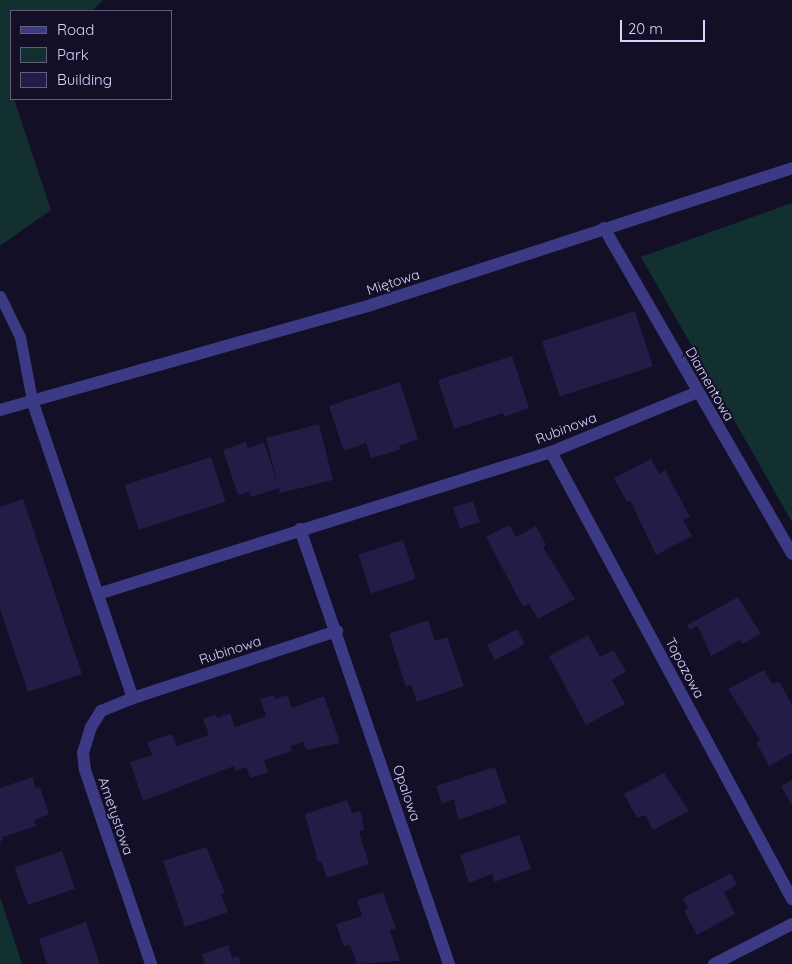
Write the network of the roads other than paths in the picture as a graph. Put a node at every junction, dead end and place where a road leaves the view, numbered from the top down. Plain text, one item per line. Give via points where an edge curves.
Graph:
1 (792, 168) edge
2 (604, 228) junction
3 (0, 296) edge
4 (698, 392) junction
5 (32, 400) junction
6 (0, 410) edge
7 (551, 452) junction
8 (300, 529) junction
9 (792, 554) edge
10 (98, 594) junction
11 (337, 631) junction
12 (133, 698) junction
13 (792, 900) edge
14 (792, 924) edge
15 (151, 964) edge
16 (449, 964) edge
17 (714, 964) edge

1 - 2 street, Miętowa
2 - 4 street, Diamentowa
2 - 5 street, Miętowa via 371,305
3 - 5 lane via 20,337
4 - 7 street, Rubinowa
4 - 9 street, Diamentowa
5 - 6 street, Miętowa
5 - 10 street
7 - 8 street, Rubinowa
7 - 13 street, Topazowa
8 - 10 street, Rubinowa
8 - 11 street
10 - 12 street
11 - 12 street, Rubinowa
11 - 16 street, Opalowa
12 - 15 street, Ametystowa via 101,711 91,727 83,753 85,770
14 - 17 street

